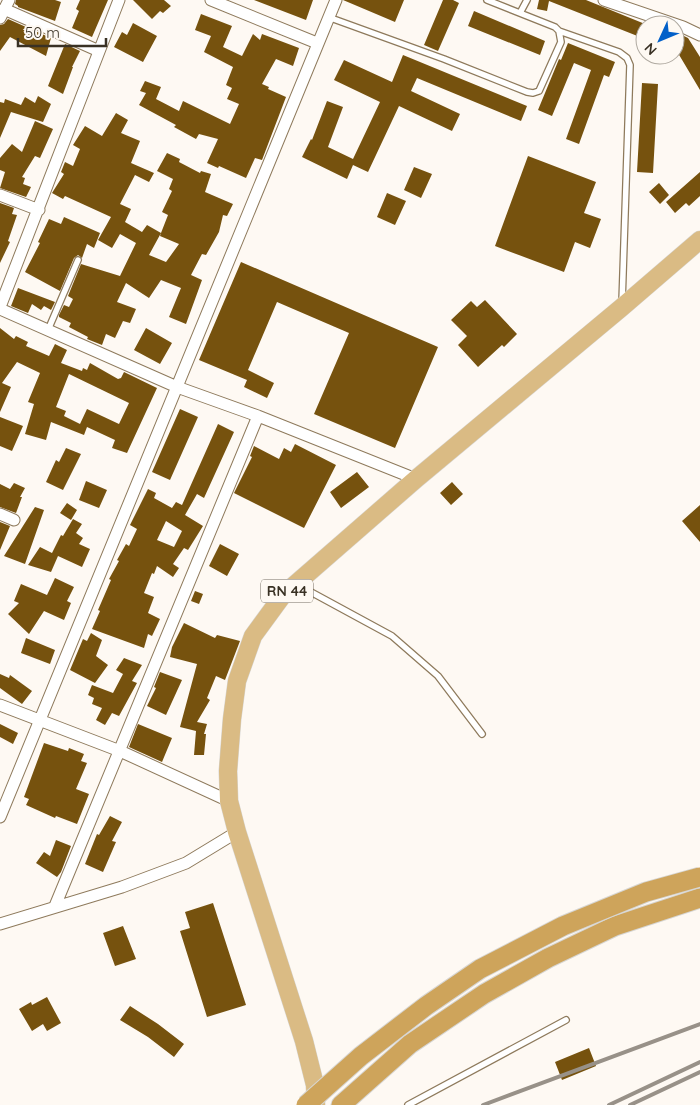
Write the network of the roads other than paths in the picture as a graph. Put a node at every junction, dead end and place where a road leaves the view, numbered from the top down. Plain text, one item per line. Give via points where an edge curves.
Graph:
1 (119, 0) edge
2 (211, 0) edge
3 (336, 0) edge
4 (487, 0) edge
5 (527, 0) edge
6 (604, 0) edge
7 (4, 9) edge
8 (520, 13) junction
9 (328, 17) junction
10 (558, 31) junction
11 (700, 35) edge
12 (317, 43) junction
13 (99, 51) junction
14 (0, 195) edge
15 (39, 210) junction
16 (700, 240) edge
17 (78, 260) dead end
18 (0, 308) edge
19 (621, 308) junction
20 (48, 330) junction
21 (177, 387) junction
22 (258, 416) junction
23 (416, 479) junction
24 (0, 514) edge
25 (14, 520) dead end
26 (296, 584) junction
27 (0, 705) edge
28 (39, 720) junction
29 (482, 734) dead end
30 (120, 751) junction
31 (229, 801) junction
32 (0, 817) edge
33 (237, 832) junction
34 (700, 877) edge
35 (700, 898) edge
36 (55, 906) junction
37 (0, 924) edge
38 (566, 1020) dead end
39 (306, 1105) edge
40 (316, 1105) edge
41 (341, 1105) edge
42 (408, 1105) edge

1 - 13 street
2 - 12 street
3 - 9 street
4 - 8 lane
5 - 8 lane
6 - 11 street
7 - 13 street
8 - 10 lane
9 - 10 lane via 534,93 542,87 561,42
9 - 12 street
10 - 19 lane via 619,52 630,65
12 - 21 street
13 - 15 street
14 - 15 street
15 - 18 street
16 - 19 main road, RN 44
17 - 20 lane
18 - 20 street
19 - 23 main road, RN 44
20 - 21 street
21 - 22 street
21 - 28 street
22 - 23 street
22 - 30 street
23 - 26 main road, RN 44
24 - 25 street
26 - 29 lane via 392,636 438,676
26 - 31 main road, RN 44 via 283,595 253,636 237,681 228,771
27 - 28 street
28 - 30 street
28 - 32 street
30 - 31 street
30 - 36 street
31 - 33 main road, RN 44
33 - 36 street via 186,863 122,887
33 - 40 main road, RN 44 via 304,1041 315,1085
34 - 39 highway, bridge via 646,892 563,926 480,969 361,1056
35 - 41 highway via 616,926 548,958 484,994 410,1044
36 - 37 street
38 - 42 lane

